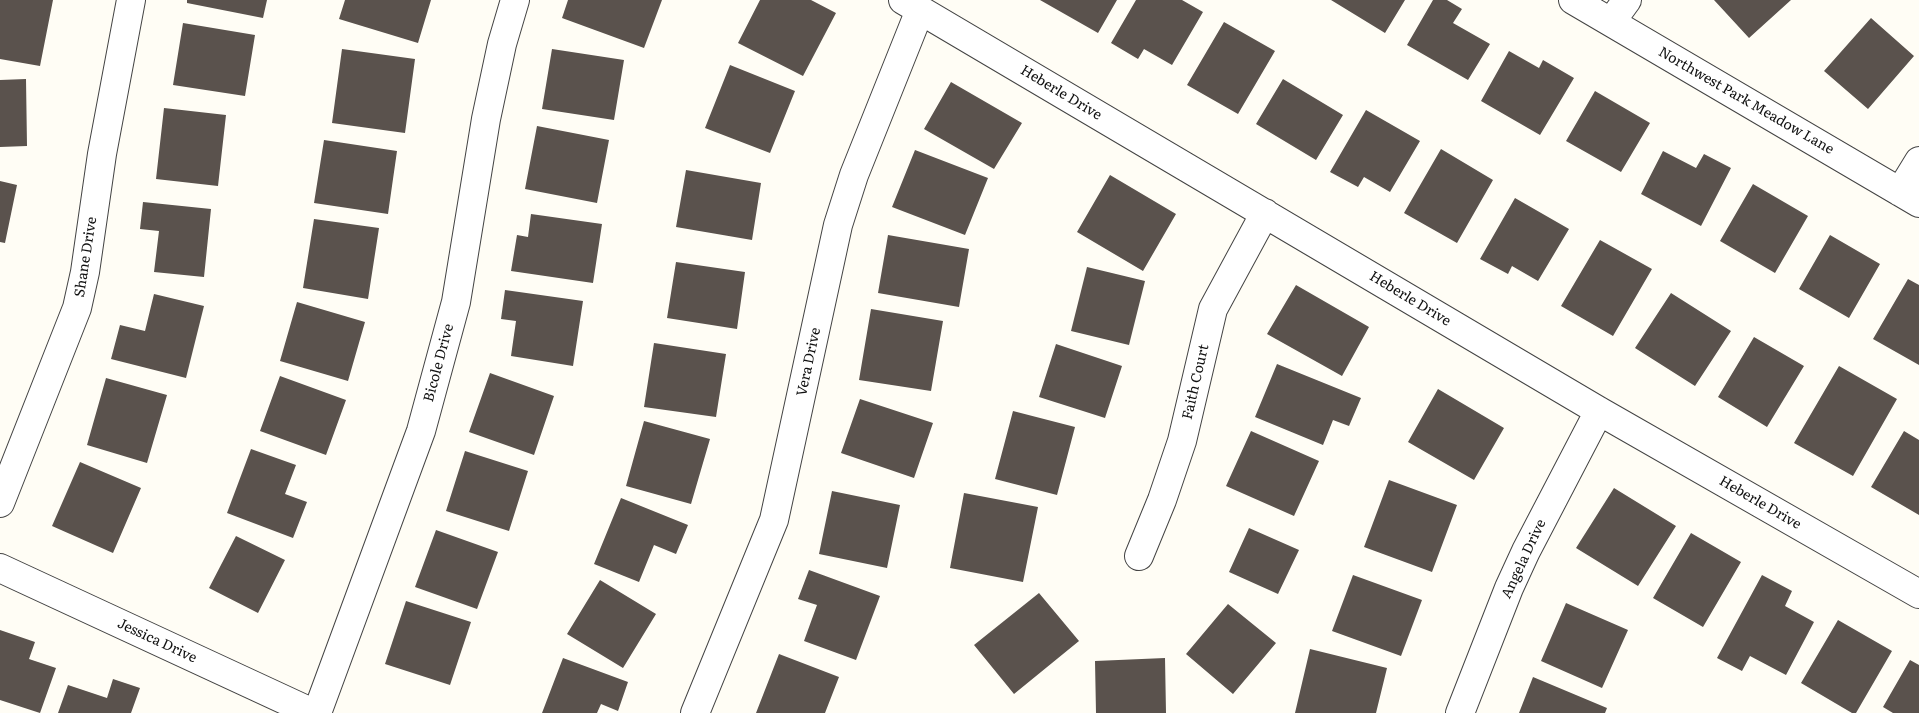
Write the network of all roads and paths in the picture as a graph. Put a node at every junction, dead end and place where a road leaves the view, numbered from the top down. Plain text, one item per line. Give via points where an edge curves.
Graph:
1 (131, 0) edge
2 (515, 0) edge
3 (1573, 0) edge
4 (1627, 0) edge
5 (912, 5) edge
6 (1611, 22) junction
7 (1919, 161) edge
8 (1910, 198) edge
9 (1265, 214) junction
10 (1599, 411) junction
11 (0, 503) edge
12 (1139, 556) dead end
13 (0, 568) edge
14 (1919, 594) edge
15 (313, 713) edge
16 (317, 713) edge
17 (695, 713) edge
18 (1460, 713) edge

1 - 11 street, Shane Drive via 77,308
2 - 16 street, Bicole Drive via 486,119 456,302 421,431
3 - 6 street, Northwest Park Meadow Lane
4 - 6 street
5 - 9 street, Heberle Drive
5 - 17 street, Vera Drive via 838,225 774,520
6 - 8 street, Northwest Park Meadow Lane
7 - 8 street
9 - 10 street, Heberle Drive
9 - 12 street, Faith Court via 1214,309 1182,441
10 - 14 street, Heberle Drive
10 - 18 street, Angela Drive via 1526,551
13 - 15 street, Jessica Drive

